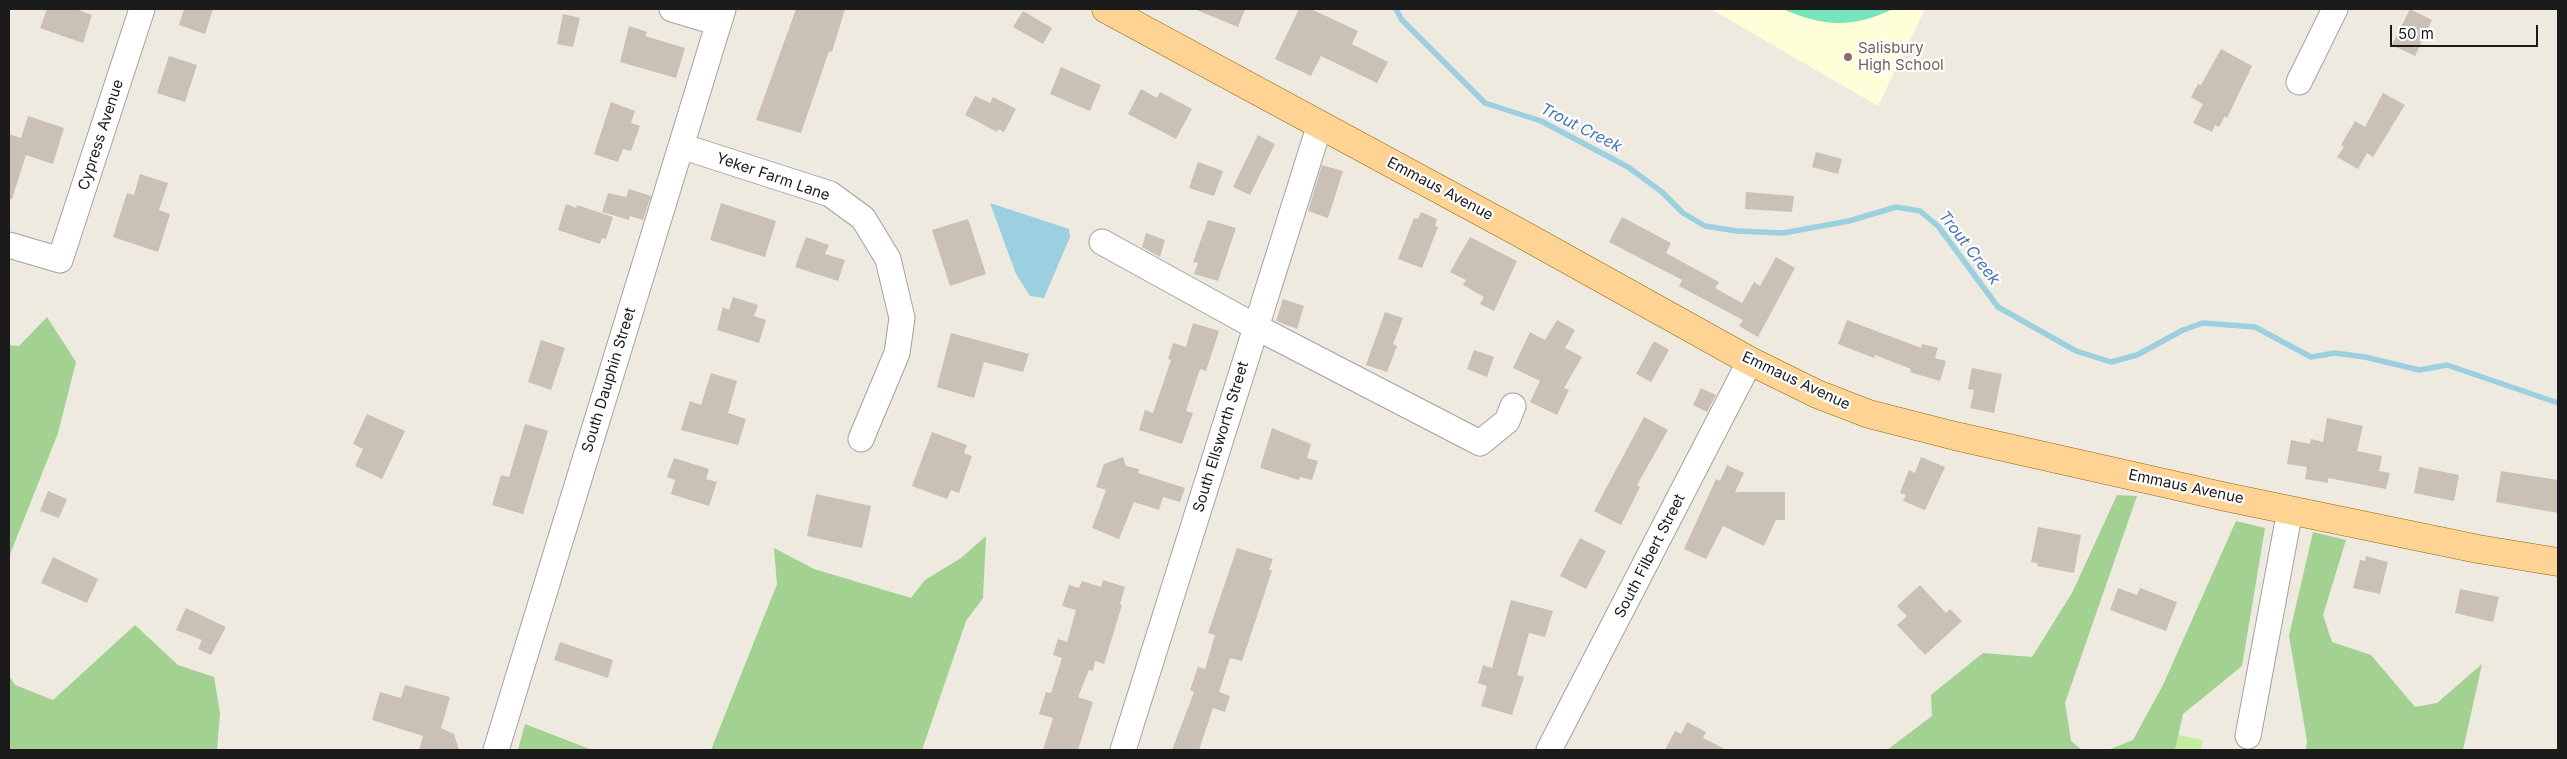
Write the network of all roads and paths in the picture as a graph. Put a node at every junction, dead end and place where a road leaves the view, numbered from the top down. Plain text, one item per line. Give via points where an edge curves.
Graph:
1 (142, 9) edge
2 (672, 9) edge
3 (1106, 9) edge
4 (2335, 9) edge
5 (721, 16) edge
6 (2298, 82) dead end
7 (1320, 124) junction
8 (681, 146) junction
9 (1102, 242) dead end
10 (9, 245) edge
11 (1256, 327) junction
12 (1750, 361) junction
13 (1513, 406) dead end
14 (861, 439) dead end
15 (2290, 510) junction
16 (2558, 562) edge
17 (2248, 736) dead end
18 (496, 750) edge
19 (1123, 750) edge
20 (1549, 750) edge

1 - 10 street, Cypress Avenue via 60,260
2 - 5 street
3 - 7 main road, Emmaus Avenue
4 - 6 street
5 - 8 street, South Dauphin Street
7 - 11 street, South Ellsworth Street
7 - 12 main road, Emmaus Avenue
8 - 14 street, Yeker Farm Lane via 830,194 863,218 888,259 902,318 897,353
8 - 18 street, South Dauphin Street
9 - 11 street
11 - 13 street via 1480,443 1507,421
11 - 19 street, South Ellsworth Street
12 - 15 main road, Emmaus Avenue via 1817,394 1903,424
12 - 20 street, South Filbert Street
15 - 16 main road, Emmaus Avenue
15 - 17 street

